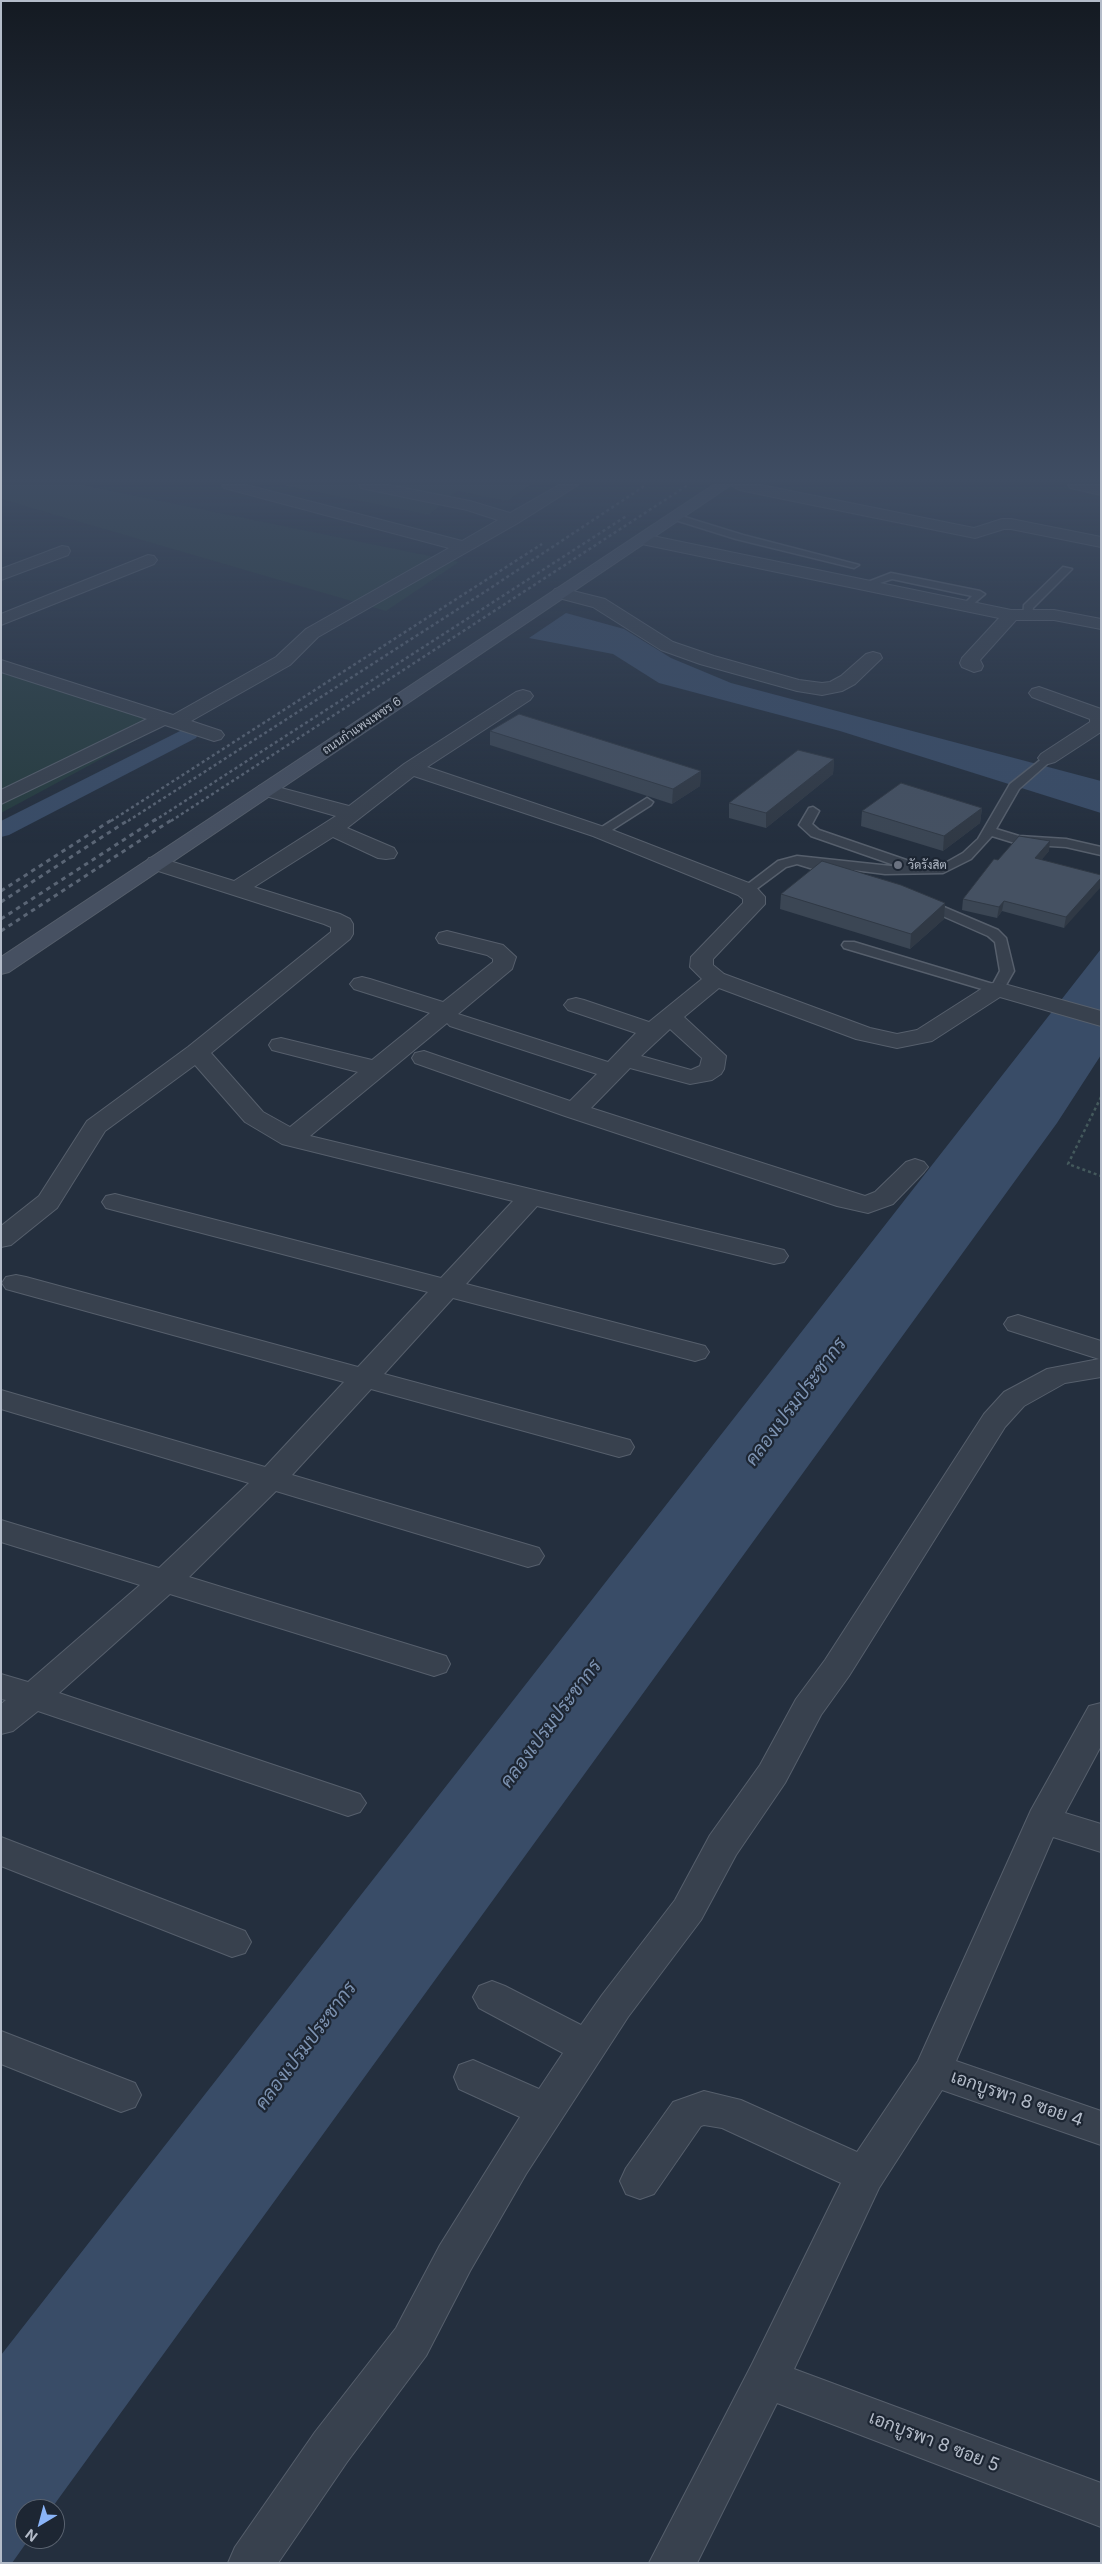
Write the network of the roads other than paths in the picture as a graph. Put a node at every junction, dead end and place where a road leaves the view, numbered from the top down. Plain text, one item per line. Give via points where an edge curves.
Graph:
1 (39, 605) edge
2 (361, 605) edge
3 (544, 605) edge
4 (602, 605) edge
5 (960, 605) edge
6 (1031, 605) edge
7 (1019, 615) junction
8 (1, 620) edge
9 (1101, 624) edge
10 (873, 658) dead end
11 (1, 666) edge
12 (974, 666) dead end
13 (1039, 693) dead end
14 (523, 696) dead end
15 (1101, 698) edge
16 (1085, 710) junction
17 (171, 720) junction
18 (1097, 731) edge
19 (214, 735) dead end
20 (1048, 758) joint
21 (411, 768) junction
22 (1014, 787) joint
23 (266, 790) junction
24 (1, 798) edge
25 (646, 802) edge
26 (813, 811) dead end
27 (350, 813) junction
28 (332, 828) junction
29 (600, 832) junction
30 (991, 832) junction
31 (1101, 851) edge
32 (386, 853) dead end
33 (797, 860) junction
34 (157, 863) junction
35 (927, 872) junction
36 (871, 883) edge
37 (237, 888) junction
38 (746, 890) junction
39 (916, 899) edge
40 (447, 938) dead end
41 (849, 945) dead end
42 (1, 967) edge
43 (716, 979) junction
44 (362, 984) dead end
45 (997, 989) junction
46 (576, 1005) dead end
47 (453, 1016) junction
48 (1101, 1019) edge
49 (661, 1024) junction
50 (281, 1045) dead end
51 (197, 1052) junction
52 (424, 1058) dead end
53 (619, 1064) junction
54 (377, 1069) junction
55 (574, 1111) junction
56 (291, 1139) junction
57 (915, 1167) dead end
58 (530, 1197) junction
59 (115, 1202) dead end
60 (1, 1238) edge
61 (774, 1256) dead end
62 (16, 1283) dead end
63 (447, 1288) junction
64 (1018, 1324) dead end
65 (1101, 1351) edge
66 (695, 1352) dead end
67 (1101, 1368) edge
68 (364, 1377) junction
69 (1, 1399) edge
70 (619, 1448) dead end
71 (271, 1479) junction
72 (1, 1531) edge
73 (528, 1556) dead end
74 (165, 1580) junction
75 (434, 1664) dead end
76 (1, 1686) edge
77 (33, 1697) junction
78 (1101, 1715) edge
79 (1, 1722) edge
80 (348, 1803) dead end
81 (1043, 1820) junction
82 (1101, 1838) edge
83 (1, 1851) edge
84 (232, 1942) dead end
85 (492, 1997) dead end
86 (1, 2047) edge
87 (587, 2047) junction
88 (933, 2070) junction
89 (473, 2077) dead end
90 (121, 2095) dead end
91 (545, 2110) junction
92 (1101, 2128) edge
93 (865, 2175) junction
94 (640, 2181) dead end
95 (767, 2379) junction
96 (1101, 2505) edge
97 (251, 2563) edge
98 (672, 2563) edge

1 - 8 street
2 - 17 street via 312,633 283,661 259,677
3 - 23 main road, ถนนกำแพงเพชร 6
4 - 10 street via 667,646 797,686 835,687
5 - 7 street
6 - 7 lane
7 - 9 street via 1054,615
7 - 12 street via 970,658 968,663
11 - 17 street
13 - 16 street
14 - 21 street
15 - 16 street
16 - 18 street via 1097,714 1100,719
17 - 19 street
17 - 24 street
18 - 20 street
20 - 22 lane
21 - 27 street
21 - 29 street
22 - 30 lane
23 - 27 street
23 - 34 main road, ถนนกำแพงเพชร 6
25 - 29 lane
26 - 35 lane via 806,825 815,833
27 - 28 street
28 - 32 street
28 - 37 street
29 - 38 street
30 - 31 lane via 1018,840 1066,843
30 - 35 lane via 967,856 943,869
33 - 35 lane
33 - 36 lane
33 - 38 lane via 782,864
34 - 37 street
34 - 42 main road, ถนนกำแพงเพชร 6
37 - 51 street via 332,919 342,924 342,934
38 - 43 street via 754,897 754,904 702,957 701,967
39 - 45 lane via 993,933 1001,941 1007,971
40 - 47 street via 495,950 505,957 504,964
41 - 45 lane
43 - 45 street via 864,1034 897,1041 924,1036
43 - 49 street
44 - 47 street
45 - 48 street
46 - 49 street
47 - 53 street
47 - 54 street
49 - 53 street
49 - 53 street via 714,1056 712,1069 703,1075 690,1077
50 - 54 street
51 - 56 street via 254,1117
51 - 60 street via 96,1126 48,1202
52 - 55 street
53 - 55 street
54 - 56 street
55 - 57 street via 846,1200 868,1204 884,1198
56 - 58 street
58 - 61 street
58 - 63 street
59 - 63 street
62 - 68 street
63 - 66 street
63 - 68 street
64 - 65 street
67 - 87 street via 1057,1376 1014,1400 994,1421 837,1668 808,1708 772,1774 723,1845 688,1910
68 - 70 street
68 - 71 street
69 - 71 street
71 - 73 street
71 - 74 street
72 - 74 street
74 - 75 street
74 - 77 street
76 - 77 street
77 - 79 street
77 - 80 street
78 - 81 street
81 - 82 street
81 - 88 street
83 - 84 street
85 - 87 street
86 - 90 street
87 - 91 street
88 - 92 street, เอกบูรพา 8 ซอย 4
88 - 93 street
89 - 91 street
91 - 97 street via 455,2258 411,2342 331,2447
93 - 94 street via 727,2112 704,2108 687,2114
93 - 95 street
95 - 96 street, เอกบูรพา 8 ซอย 5
95 - 98 street

